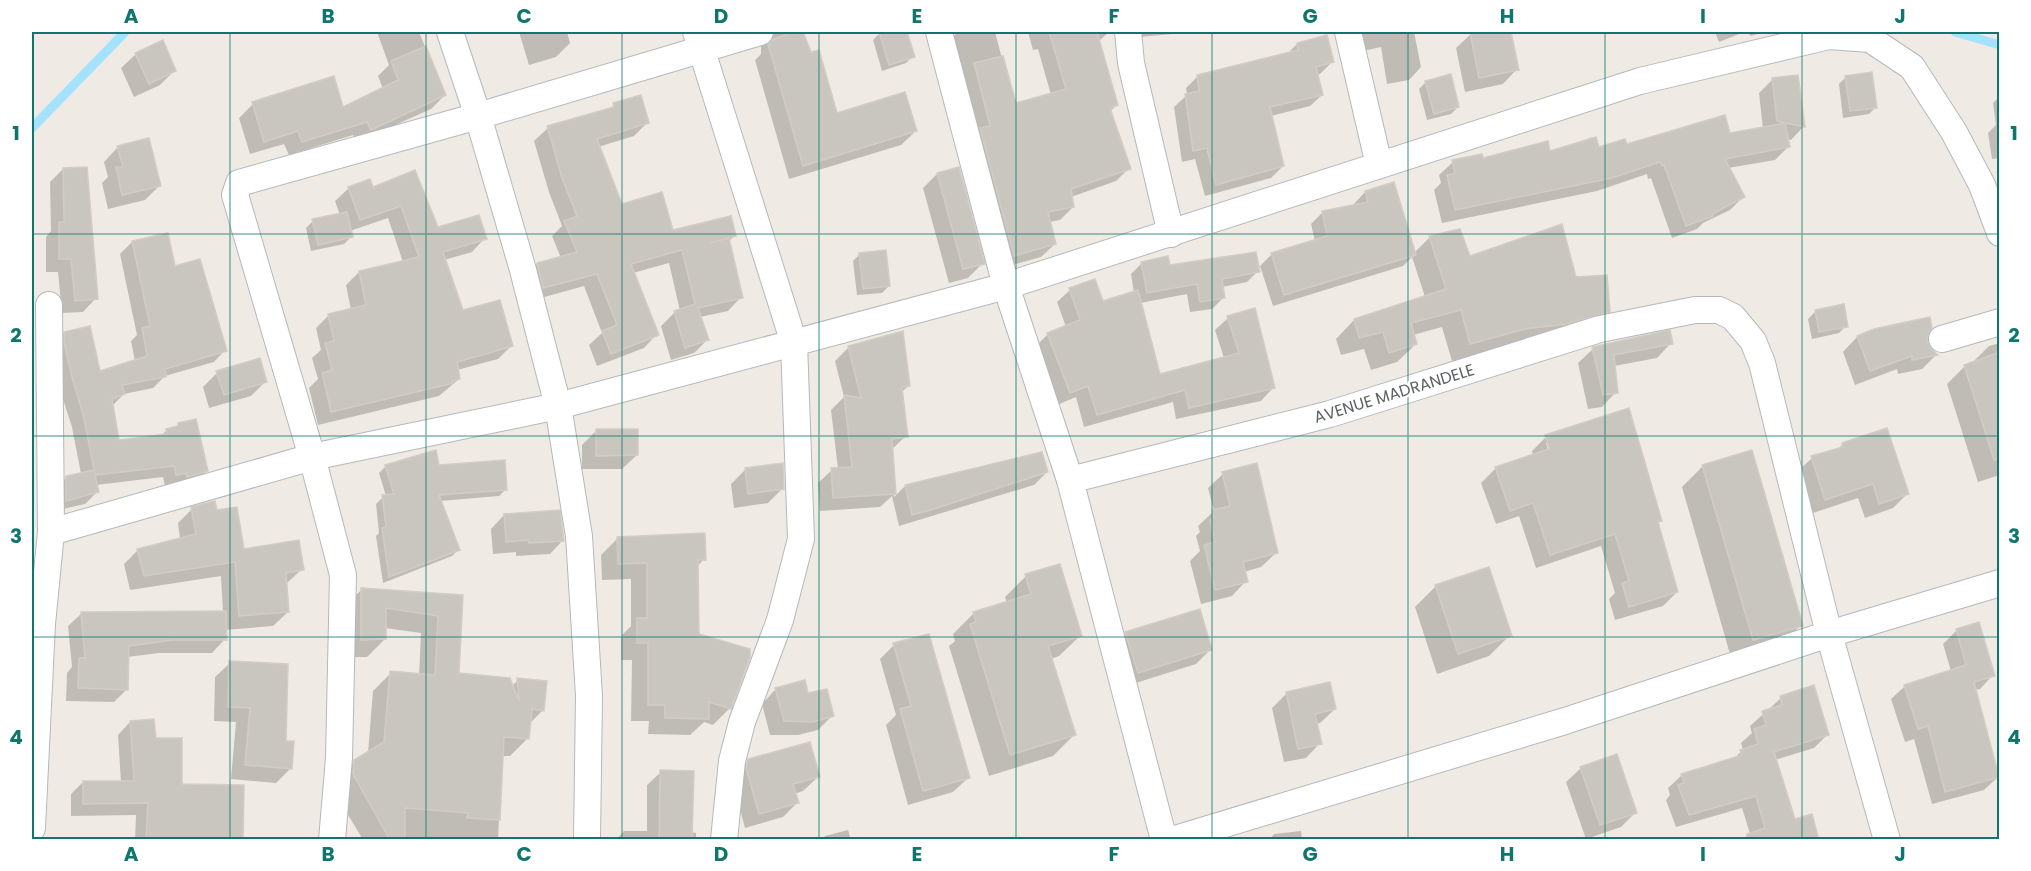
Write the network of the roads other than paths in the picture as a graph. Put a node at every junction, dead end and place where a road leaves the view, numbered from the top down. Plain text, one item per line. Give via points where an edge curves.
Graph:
1 (450, 32) edge
2 (760, 32) edge
3 (939, 32) edge
4 (1128, 32) edge
5 (1348, 32) edge
6 (700, 40) edge
7 (478, 116) junction
8 (1379, 165) junction
9 (2000, 233) edge
10 (1171, 234) junction
11 (1006, 286) junction
12 (49, 305) dead end
13 (2000, 322) edge
14 (1941, 339) dead end
15 (794, 343) junction
16 (558, 406) junction
17 (312, 457) junction
18 (1070, 480) junction
19 (51, 532) junction
20 (2000, 583) edge
21 (37, 622) edge
22 (1829, 634) junction
23 (32, 828) edge
24 (332, 840) edge
25 (587, 840) edge
26 (724, 840) edge
27 (1164, 840) edge
28 (1172, 840) edge
29 (1887, 840) edge

1 - 7 street
2 - 6 street
3 - 11 street
4 - 10 street via 1131,63
5 - 8 street
6 - 7 street
6 - 15 street
7 - 16 street
7 - 17 street via 239,183 235,195
8 - 9 street via 1640,81 1829,36 1870,39 1912,67 1982,185
8 - 10 street
10 - 11 street
11 - 15 street
11 - 18 street
12 - 19 street
13 - 14 street
15 - 16 street
15 - 26 street via 801,538 780,620 742,722 732,761
16 - 17 street
16 - 25 street via 579,536 589,696
17 - 19 street
17 - 24 street via 343,575 339,758
18 - 22 street, AVENUE MADRANDELE via 1330,414 1600,328 1695,310 1719,310 1733,316 1753,341 1762,363
18 - 27 street
19 - 21 street
20 - 22 street
21 - 23 street
22 - 28 street via 1565,721
22 - 29 street

